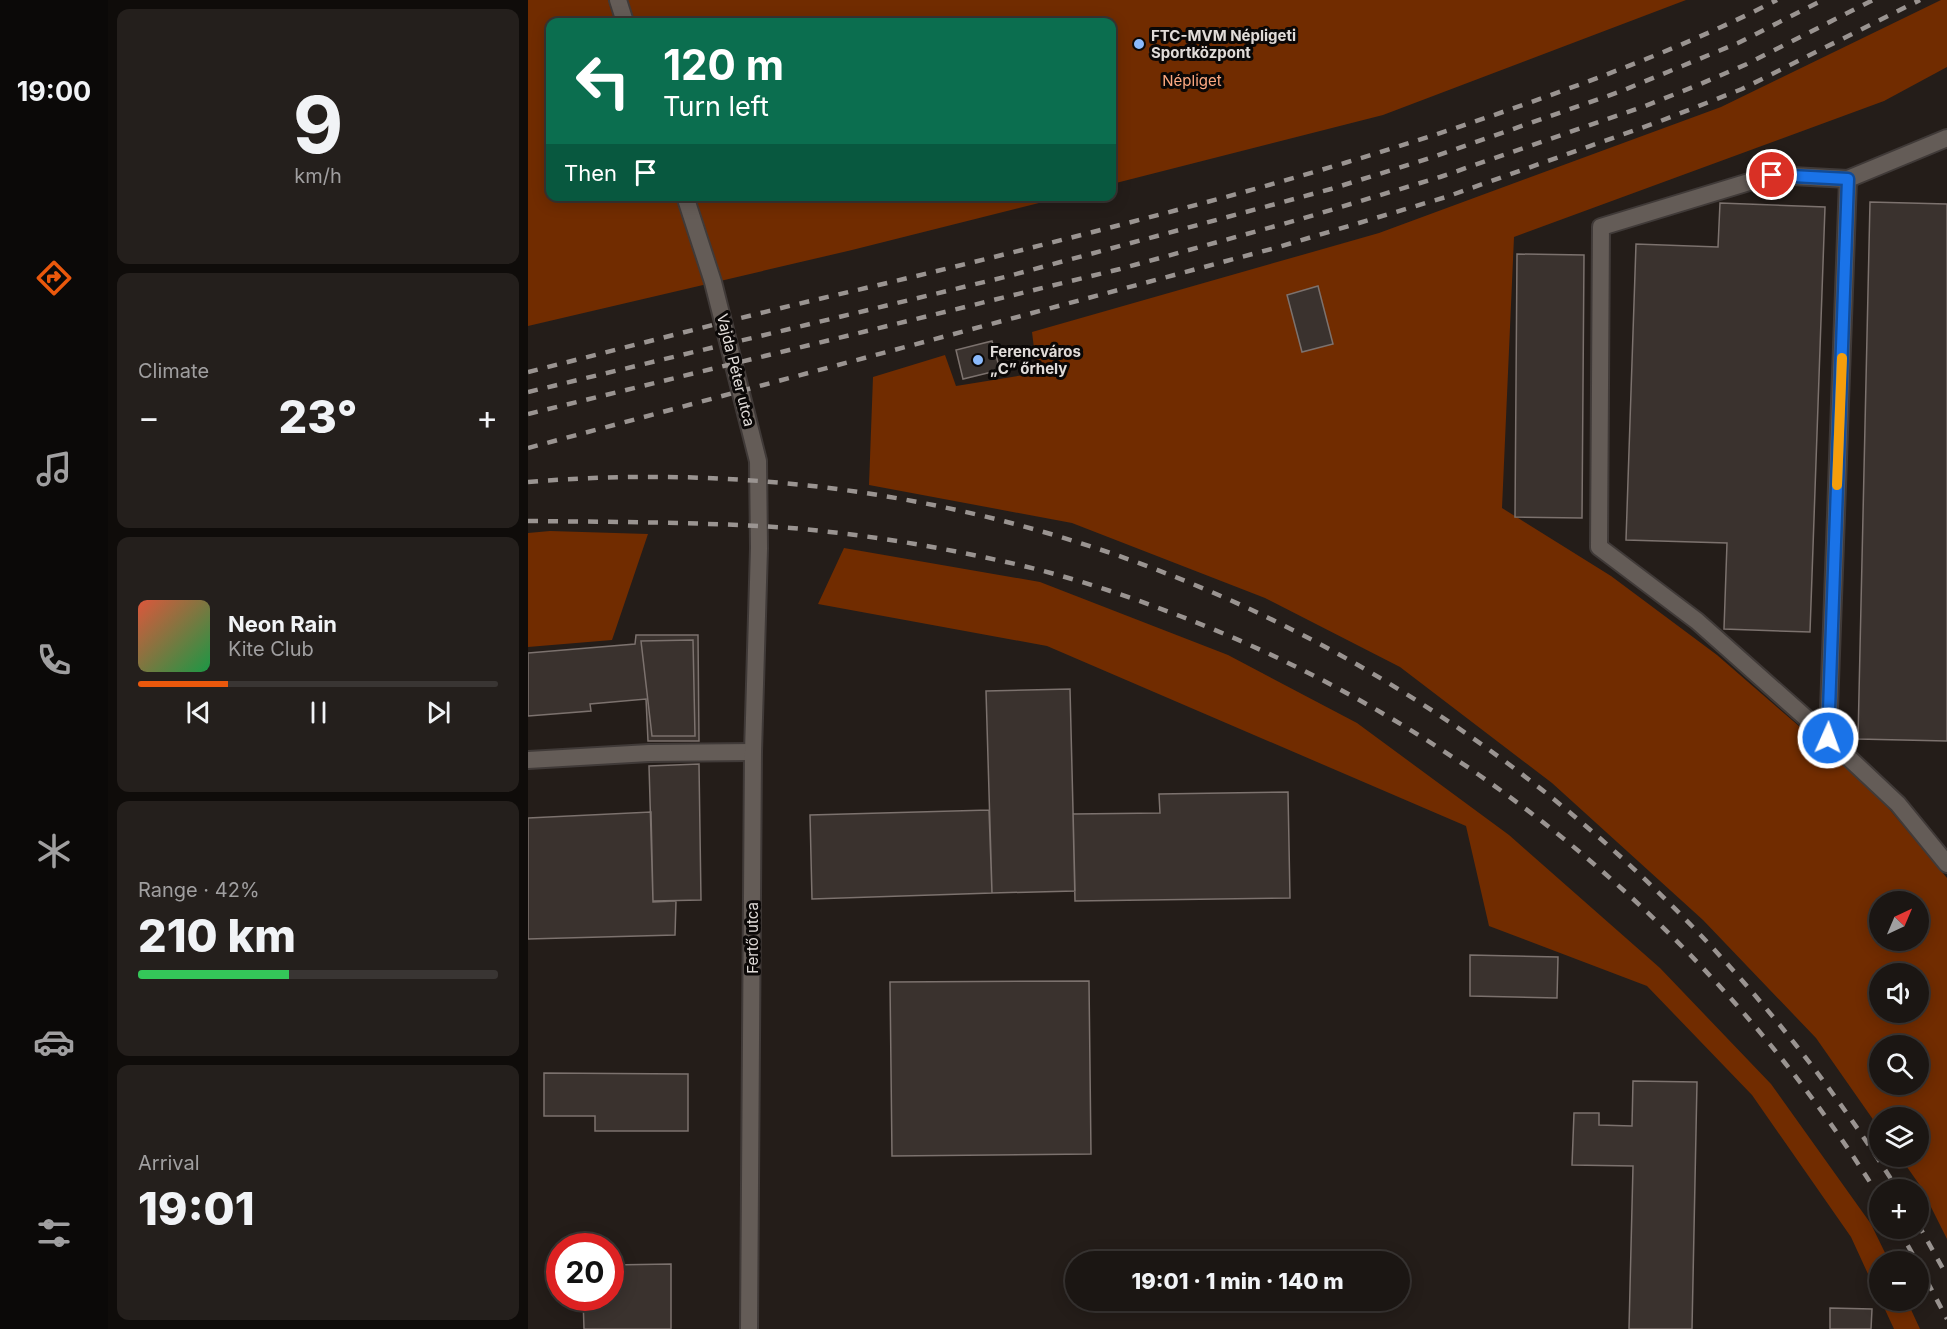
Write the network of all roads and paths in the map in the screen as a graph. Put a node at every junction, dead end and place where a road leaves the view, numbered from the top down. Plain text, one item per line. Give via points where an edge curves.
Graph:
1 (618, 0) edge
2 (625, 18) edge
3 (1947, 138) edge
4 (1848, 179) junction
5 (687, 201) edge
6 (759, 548) joint
7 (1828, 738) junction
8 (753, 752) junction
9 (528, 760) edge
10 (1947, 864) edge
11 (749, 1329) edge

1 - 2 street
3 - 4 street
4 - 7 street
4 - 7 street via 1772,175 1600,227 1599,547 1697,621
5 - 6 street, Vajda Péter utca via 713,282 758,461
6 - 8 street, Fertő utca
7 - 10 street via 1898,804
8 - 9 street
8 - 11 street, Fertő utca

